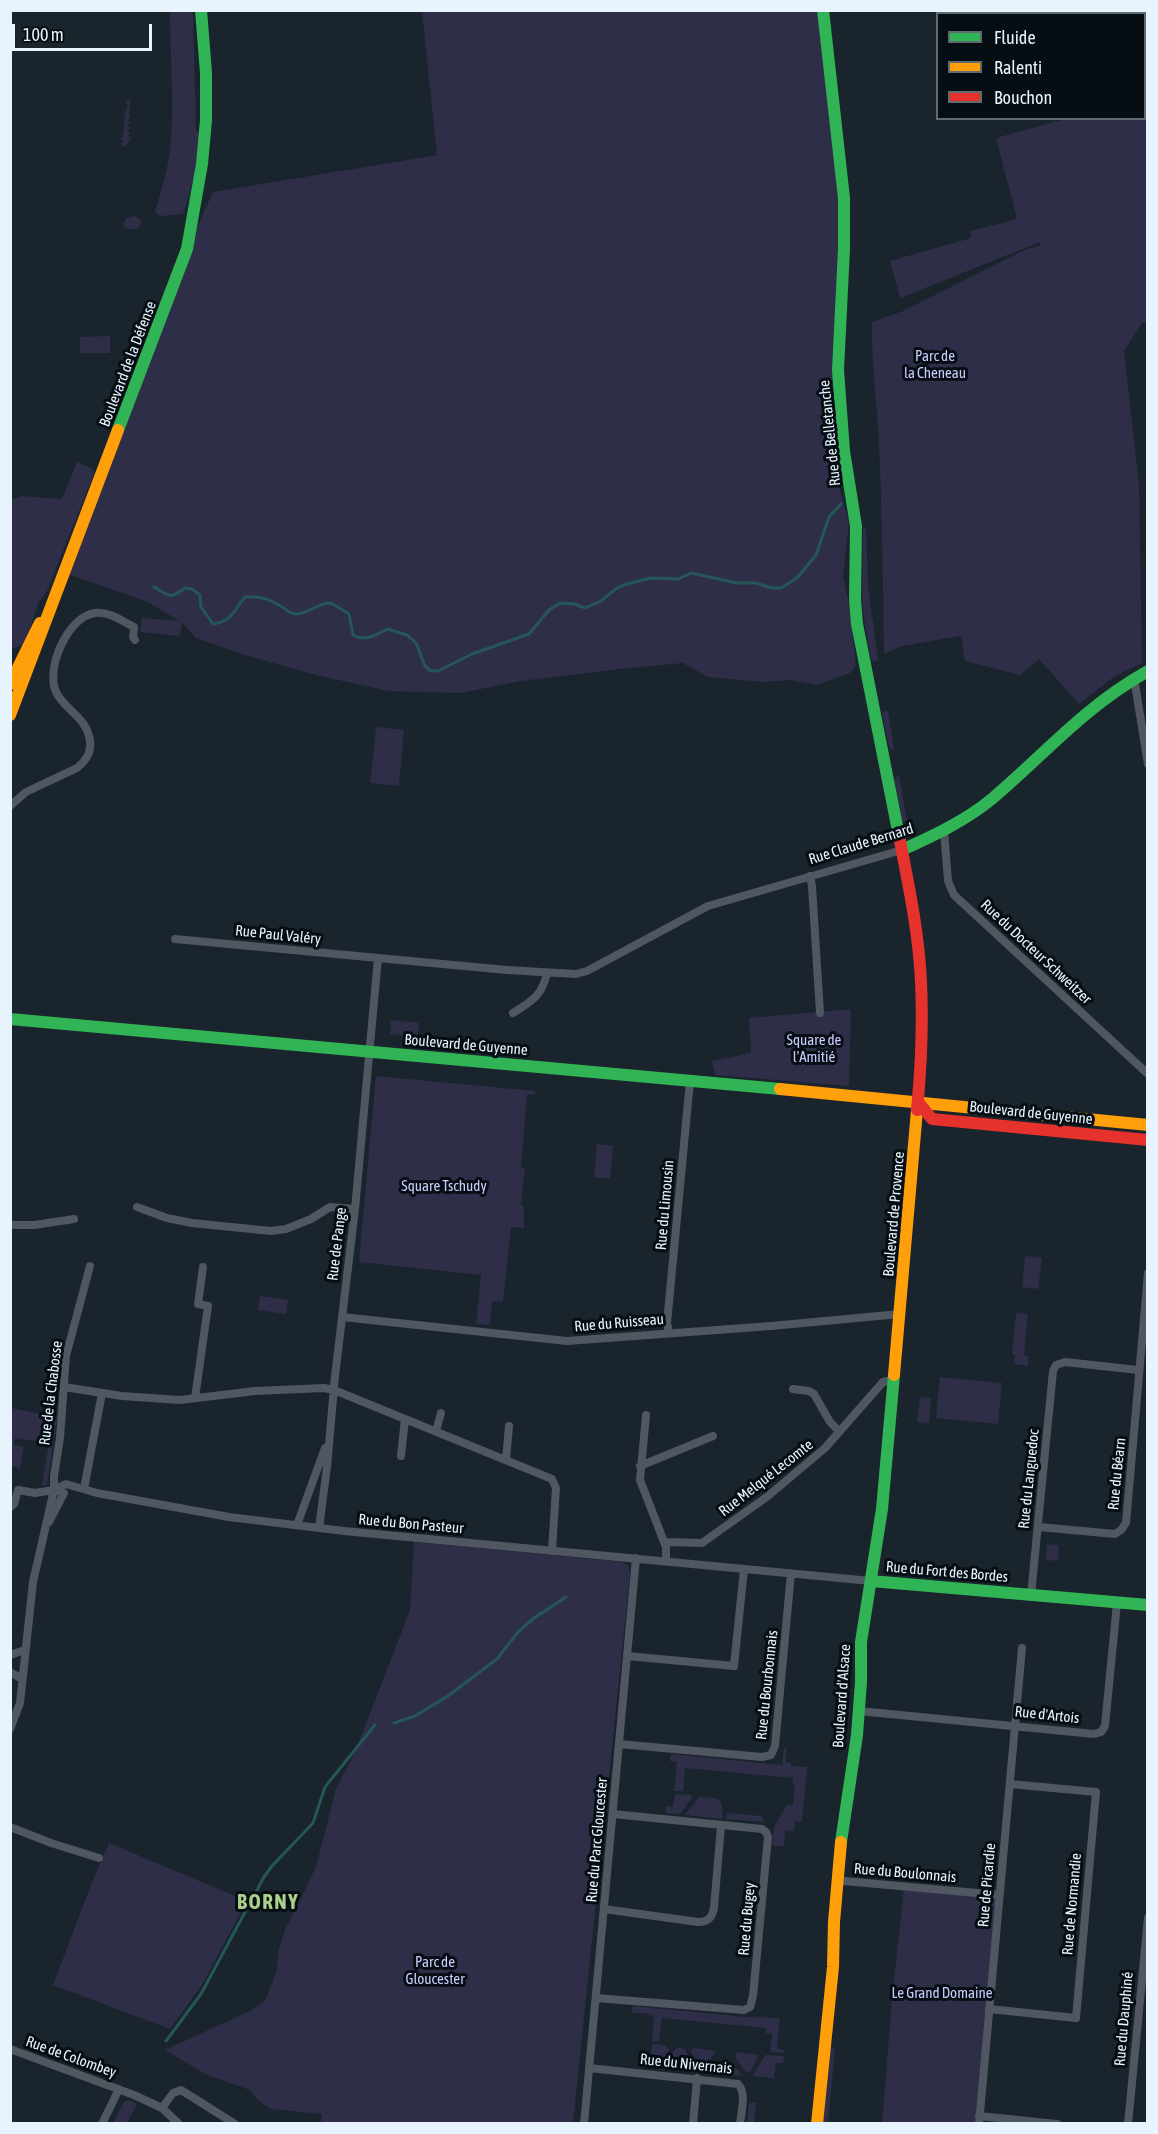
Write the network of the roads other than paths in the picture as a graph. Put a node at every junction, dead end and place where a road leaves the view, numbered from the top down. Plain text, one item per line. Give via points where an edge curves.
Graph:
1 (201, 10) edge
2 (823, 10) edge
3 (57, 594) junction
4 (135, 640) dead end
5 (1148, 671) edge
6 (1134, 678) junction
7 (10, 684) edge
8 (10, 715) edge
9 (1148, 764) edge
10 (10, 806) edge
11 (944, 831) junction
12 (902, 850) junction
13 (810, 876) junction
14 (175, 939) dead end
15 (378, 958) junction
16 (548, 973) junction
17 (820, 1012) dead end
18 (513, 1013) dead end
19 (10, 1019) edge
20 (369, 1052) junction
21 (1148, 1074) edge
22 (690, 1081) junction
23 (919, 1103) junction
24 (1072, 1118) junction
25 (1148, 1125) edge
26 (1070, 1132) junction
27 (1148, 1140) edge
28 (137, 1208) dead end
29 (355, 1209) junction
30 (74, 1219) dead end
31 (10, 1224) edge
32 (90, 1266) dead end
33 (203, 1267) dead end
34 (1148, 1273) edge
35 (900, 1314) junction
36 (342, 1317) junction
37 (669, 1333) junction
38 (1138, 1370) junction
39 (893, 1380) junction
40 (64, 1388) junction
41 (793, 1389) dead end
42 (334, 1390) junction
43 (102, 1393) junction
44 (195, 1398) junction
45 (441, 1413) dead end
46 (646, 1415) dead end
47 (405, 1419) junction
48 (509, 1426) dead end
49 (436, 1431) junction
50 (840, 1431) junction
51 (713, 1436) dead end
52 (328, 1439) junction
53 (401, 1456) dead end
54 (506, 1460) junction
55 (640, 1466) junction
56 (81, 1488) junction
57 (54, 1490) junction
58 (64, 1493) junction
59 (10, 1507) edge
60 (48, 1524) junction
61 (297, 1525) junction
62 (1039, 1527) junction
63 (319, 1528) junction
64 (664, 1542) junction
65 (552, 1551) junction
66 (636, 1558) junction
67 (666, 1561) junction
68 (744, 1569) junction
69 (791, 1573) junction
70 (871, 1581) junction
71 (1031, 1595) junction
72 (1117, 1603) junction
73 (1148, 1605) edge
74 (1022, 1648) dead end
75 (25, 1650) junction
76 (10, 1655) edge
77 (627, 1656) junction
78 (10, 1672) edge
79 (22, 1679) junction
80 (859, 1711) junction
81 (1015, 1726) junction
82 (10, 1729) edge
83 (620, 1744) junction
84 (1010, 1784) junction
85 (613, 1814) junction
86 (845, 1815) junction
87 (721, 1826) junction
88 (10, 1827) edge
89 (99, 1858) dead end
90 (844, 1881) junction
91 (999, 1895) junction
92 (604, 1909) junction
93 (1147, 1922) edge
94 (834, 1936) junction
95 (596, 1998) junction
96 (989, 2009) junction
97 (10, 2049) edge
98 (589, 2068) junction
99 (698, 2078) junction
100 (120, 2089) junction
101 (162, 2108) junction
102 (979, 2120) edge
103 (102, 2124) edge
104 (179, 2124) edge
105 (235, 2124) edge
106 (584, 2124) edge
107 (693, 2124) edge
108 (740, 2124) edge
109 (817, 2124) edge
110 (1057, 2124) edge
111 (1128, 2124) edge

1 - 3 street, Boulevard de la Défense via 206,134 187,249
2 - 12 street, Rue de Belletanche via 844,198 838,370 844,451 856,526 855,600
3 - 7 street
3 - 8 street, Boulevard de la Défense
4 - 10 street via 134,627 104,613 87,615 72,627 57,656 52,682 61,701 86,726 89,751 77,768 26,792
5 - 6 street, Rue Claude Bernard
6 - 9 street
6 - 11 street, Rue Claude Bernard via 1085,714 992,799
11 - 12 street, Rue Claude Bernard
11 - 21 street, Rue du Docteur Schweitzer via 948,881 954,895
12 - 13 street, Rue Claude Bernard
12 - 23 street, Boulevard de Provence via 921,981
13 - 16 street, Rue Claude Bernard via 708,906 582,974
13 - 17 street
14 - 15 street, Rue Paul Valéry
15 - 16 street, Rue Claude Bernard
15 - 20 street
16 - 18 street via 535,999
19 - 20 street, Boulevard de Guyenne
20 - 22 street, Boulevard de Guyenne
20 - 29 street, Rue de Pange
22 - 23 street, Boulevard de Guyenne
22 - 37 street, Rue du Limousin
23 - 24 street, Boulevard de Guyenne
23 - 26 street, Boulevard de Guyenne via 932,1119
23 - 35 street, Boulevard de Provence
24 - 25 street, Boulevard de Guyenne
24 - 26 street
26 - 27 street, Boulevard de Guyenne
28 - 29 street via 192,1223 265,1231 286,1229 330,1207
29 - 36 street, Rue de Pange
30 - 31 street
32 - 40 street, Rue de la Chabosse via 66,1356
33 - 44 street via 198,1304 208,1306
34 - 38 street, Rue du Béarn
35 - 37 street, Rue du Ruisseau
35 - 39 street, Boulevard de Provence
36 - 37 street, Rue du Ruisseau via 567,1341
36 - 42 street, Rue de Pange
38 - 62 street, Rue du Béarn via 1126,1523 1115,1534
38 - 62 street, Rue du Languedoc via 1065,1362 1056,1365
39 - 50 street, Rue Melqué Lecomte via 883,1382
39 - 70 street, Boulevard de Provence via 882,1509
40 - 43 street
40 - 57 street, Rue de la Chabosse
41 - 50 street via 814,1394 830,1422
42 - 44 street via 255,1391
42 - 47 street
42 - 52 street, Rue de Pange
43 - 44 street
43 - 56 street
45 - 49 street
46 - 55 street
47 - 49 street
47 - 53 street
48 - 54 street
49 - 54 street
50 - 64 street, Rue Melqué Lecomte via 790,1478 708,1539 696,1543
51 - 55 street
52 - 61 street, Rue de Pange
52 - 63 street, Rue de Pange
54 - 65 street via 549,1478 556,1485
55 - 64 street via 641,1486
56 - 57 street, Rue du Bon Pasteur via 66,1484
56 - 58 street
56 - 61 street, Rue du Bon Pasteur via 229,1517
57 - 58 street
57 - 59 street, Rue du Bon Pasteur via 18,1490
57 - 60 street
58 - 60 street
60 - 75 street via 33,1582
61 - 63 street, Rue du Bon Pasteur
62 - 71 street, Rue du Languedoc
63 - 65 street, Rue du Bon Pasteur
64 - 67 street
65 - 66 street, Rue du Bon Pasteur
66 - 67 street, Rue du Bon Pasteur
66 - 77 street, Rue du Parc Gloucester
67 - 68 street, Rue du Bon Pasteur
68 - 69 street, Rue du Fort des Bordes
68 - 77 street via 734,1666
69 - 70 street, Rue du Fort des Bordes
69 - 83 street, Rue du Bourbonnais via 771,1755
70 - 71 street, Rue du Fort des Bordes
70 - 80 street, Boulevard d'Alsace via 860,1651
71 - 72 street, Rue du Fort des Bordes
72 - 73 street, Rue du Fort des Bordes
72 - 81 street, Rue d'Artois via 1103,1730 1094,1734
74 - 81 street, Rue de Picardie
75 - 76 street
75 - 79 street
77 - 83 street, Rue du Parc Gloucester
78 - 79 street
79 - 82 street via 20,1703
80 - 81 street, Rue d'Artois
80 - 86 street, Boulevard d'Alsace
81 - 84 street, Rue de Picardie
83 - 85 street, Rue du Parc Gloucester
84 - 91 street, Rue de Picardie
84 - 96 street, Rue de Normandie via 1096,1792 1076,2018
85 - 87 street, Rue du Bugey
85 - 92 street, Rue du Parc Gloucester
86 - 90 street, Boulevard d'Alsace
86 - 94 street, Boulevard d'Alsace
87 - 92 street via 710,1919 698,1922
87 - 95 street, Rue du Bugey via 762,1829 768,1834 749,2009
88 - 89 street
90 - 91 street, Rue du Boulonnais
90 - 94 street, Boulevard d'Alsace
91 - 96 street, Rue de Picardie
92 - 95 street, Rue du Parc Gloucester
93 - 111 street, Rue du Dauphiné
94 - 109 street, Boulevard d'Alsace
95 - 98 street, Rue du Parc Gloucester
96 - 102 street, Rue de Picardie
97 - 100 street, Rue de Colombey
98 - 99 street, Rue du Nivernais
98 - 106 street, Rue du Parc Gloucester
99 - 107 street
99 - 108 street, Rue du Nivernais via 740,2085
100 - 101 street
100 - 103 street, Rue de Colombey
101 - 104 street
101 - 105 street via 173,2093 181,2090
102 - 110 street

